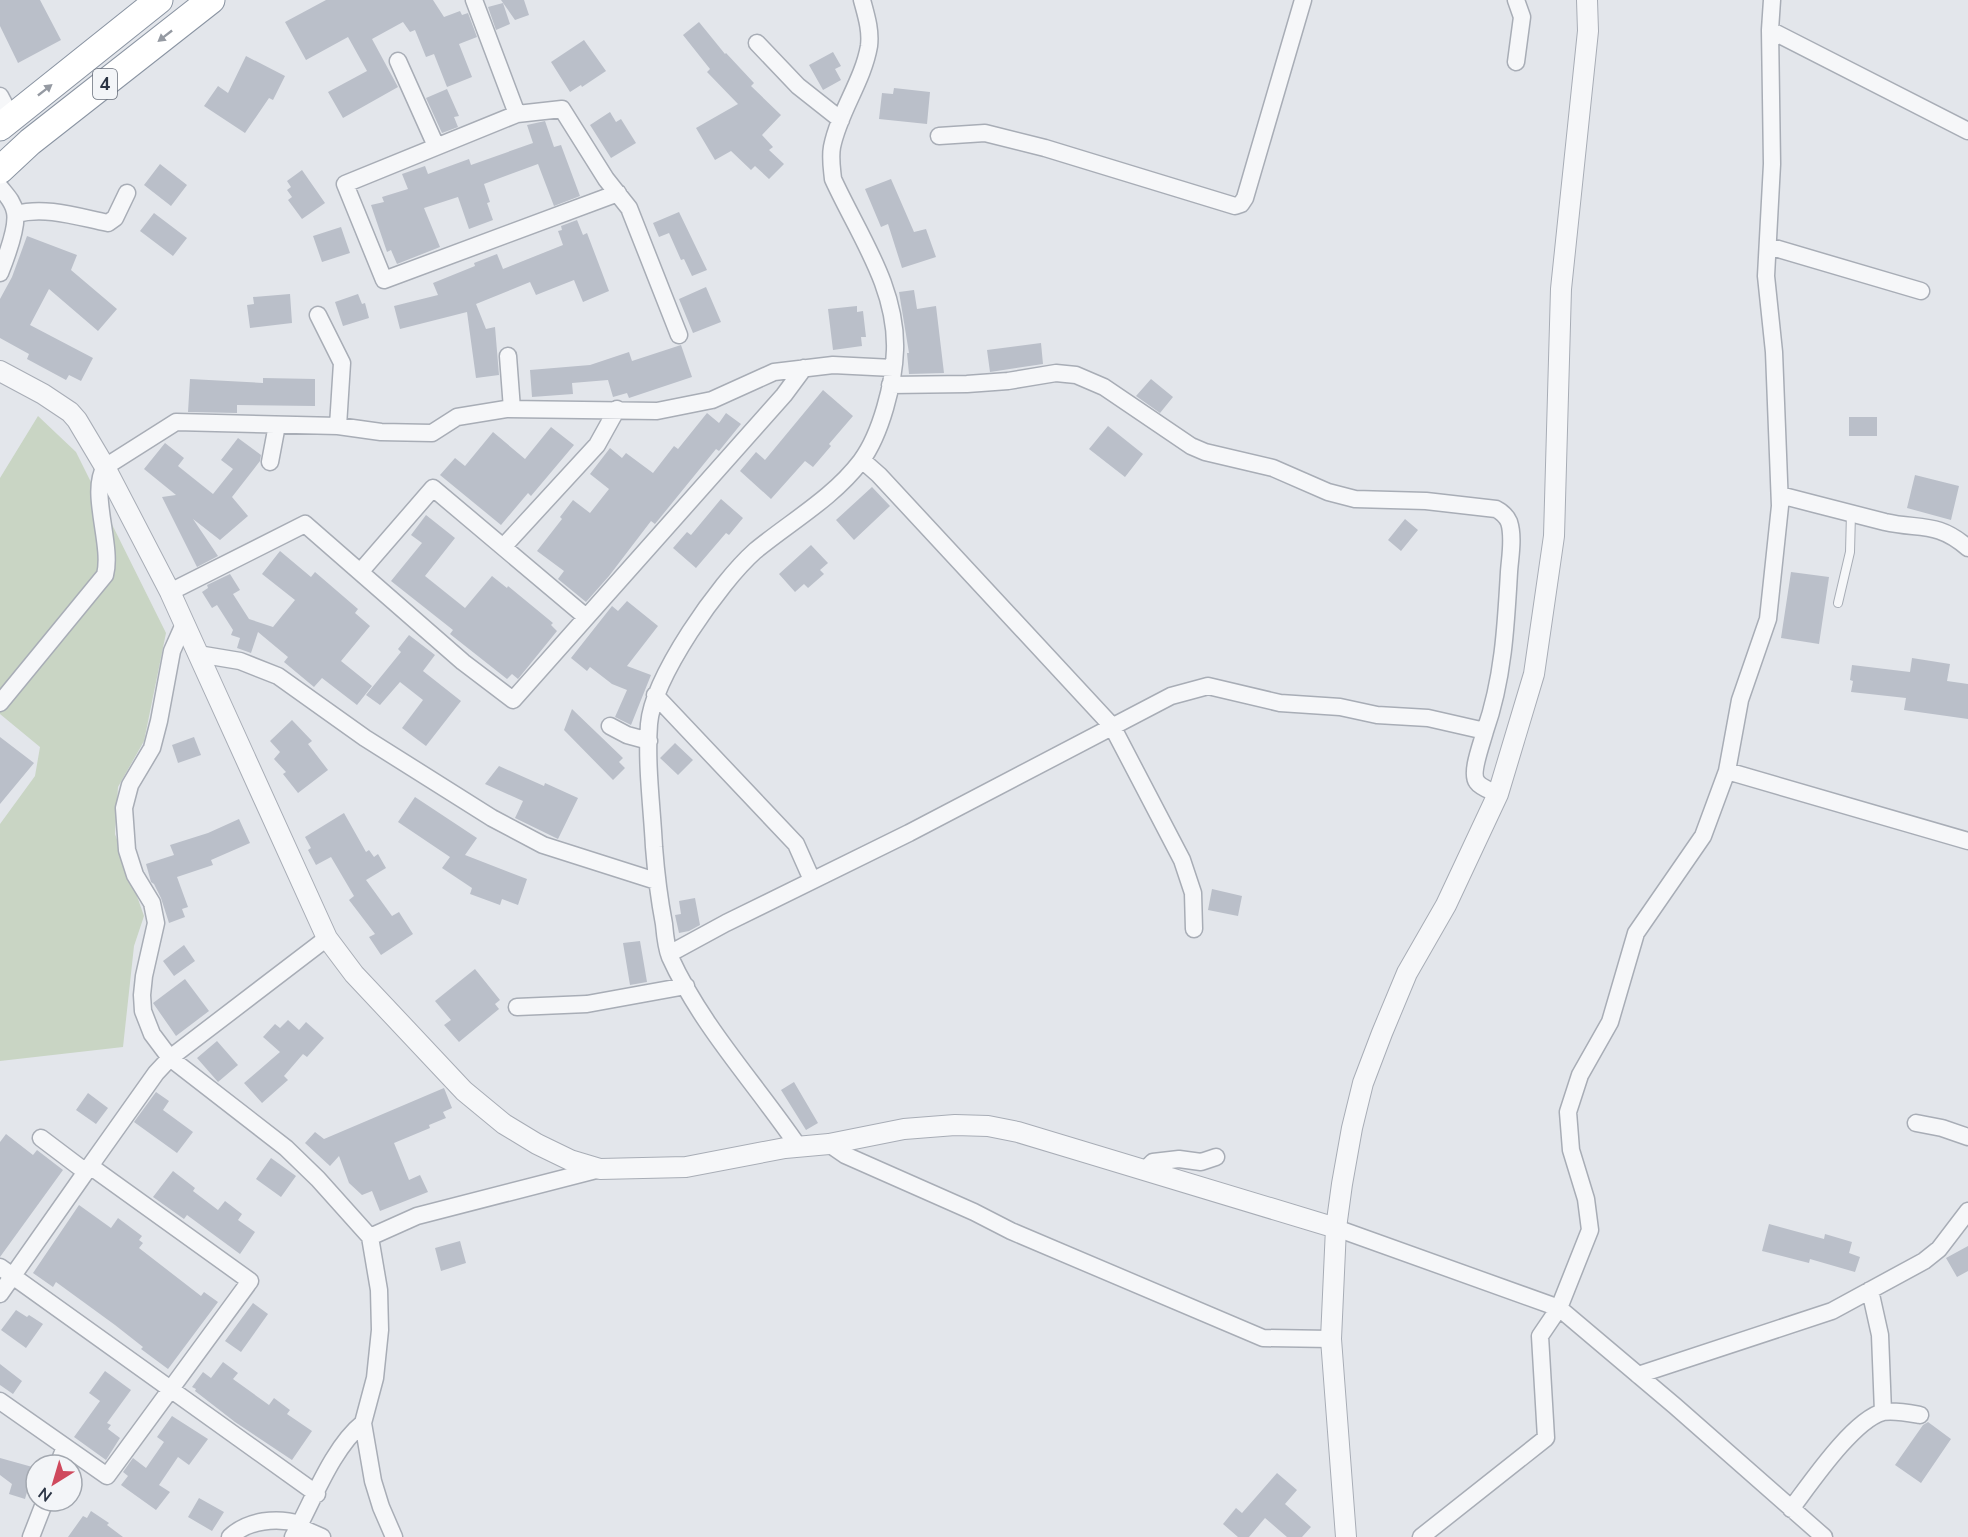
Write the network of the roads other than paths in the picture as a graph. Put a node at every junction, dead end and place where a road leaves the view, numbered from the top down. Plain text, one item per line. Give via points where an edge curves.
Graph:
1 (159, 0) edge
2 (211, 0) edge
3 (474, 0) edge
4 (862, 0) edge
5 (1303, 0) edge
6 (1516, 0) edge
7 (1587, 0) edge
8 (1772, 0) edge
9 (1770, 30) junction
10 (757, 43) dead end
11 (398, 61) dead end
12 (1516, 62) dead end
13 (4, 113) edge
14 (518, 114) junction
15 (841, 120) junction
16 (1968, 131) edge
17 (939, 136) dead end
18 (436, 146) junction
19 (0, 170) edge
20 (0, 187) edge
21 (127, 193) dead end
22 (618, 193) junction
23 (16, 214) junction
24 (1768, 246) junction
25 (0, 273) edge
26 (1921, 291) dead end
27 (318, 315) dead end
28 (679, 335) dead end
29 (508, 356) dead end
30 (804, 368) junction
31 (0, 371) edge
32 (892, 376) junction
33 (512, 410) junction
34 (617, 410) junction
35 (278, 425) junction
36 (338, 426) junction
37 (862, 460) junction
38 (270, 462) dead end
39 (105, 467) junction
40 (1780, 495) junction
41 (1851, 513) junction
42 (504, 546) junction
43 (1968, 548) edge
44 (361, 571) junction
45 (170, 592) junction
46 (1838, 603) dead end
47 (586, 617) junction
48 (184, 624) junction
49 (198, 654) junction
50 (655, 695) junction
51 (0, 704) edge
52 (610, 726) dead end
53 (1113, 726) junction
54 (1485, 731) junction
55 (649, 741) junction
56 (1727, 771) junction
57 (1498, 794) junction
58 (1968, 841) edge
59 (812, 880) junction
60 (656, 881) junction
61 (1194, 929) dead end
62 (327, 938) junction
63 (669, 954) junction
64 (686, 986) junction
65 (517, 1007) dead end
66 (170, 1058) junction
67 (1916, 1123) dead end
68 (1968, 1137) edge
69 (41, 1138) dead end
70 (829, 1144) junction
71 (798, 1146) junction
72 (1216, 1157) dead end
73 (88, 1169) junction
74 (600, 1169) junction
75 (1144, 1171) junction
76 (1968, 1211) edge
77 (1336, 1228) junction
78 (370, 1237) junction
79 (6, 1272) edge
80 (1870, 1290) junction
81 (0, 1294) edge
82 (1559, 1308) junction
83 (1331, 1339) junction
84 (1638, 1375) junction
85 (172, 1388) junction
86 (0, 1401) edge
87 (1883, 1412) junction
88 (1920, 1415) dead end
89 (363, 1423) junction
90 (65, 1447) junction
91 (63, 1453) edge
92 (317, 1494) junction
93 (1791, 1509) junction
94 (40, 1513) edge
95 (297, 1529) edge
96 (31, 1537) edge
97 (230, 1537) edge
98 (322, 1537) edge
99 (394, 1537) edge
100 (1346, 1537) edge
101 (1421, 1537) edge
102 (1824, 1537) edge

13 -> 1 highway, 4
2 -> 19 highway, 4
3 - 14 street
4 - 15 street via 869,25 869,46
5 - 17 street via 1241,204 1235,206 985,133
6 - 12 street via 1522,17
7 - 57 street via 1588,30 1561,289 1554,536 1533,674
8 - 9 street
9 - 16 street
9 - 24 street via 1772,164
10 - 15 street via 798,86
11 - 18 street
14 - 18 street
14 - 22 street via 562,109
15 - 32 street via 832,148 833,179 881,277 893,322
18 - 22 street via 345,184 384,280
20 - 23 street
21 - 23 street via 115,218 108,223 45,211
22 - 28 street via 630,208
23 - 25 street
24 - 26 street
24 - 40 street via 1766,276 1774,352
27 - 36 street via 342,363
29 - 33 street
30 - 32 street via 833,365
30 - 34 street via 774,372 712,400 657,411
30 - 47 street
31 - 39 street via 70,412
32 - 37 street via 878,429
32 - 54 street via 967,384 1056,373 1076,375 1104,387 1198,449 1273,468 1328,492 1355,499 1426,501 1502,512 1510,524 1511,543 1507,610 1500,675
33 - 34 street
33 - 36 street via 457,417 432,434
34 - 42 street via 597,445
35 - 36 street
35 - 38 street
35 - 39 street via 177,422
37 - 50 street via 831,492 753,553 727,582 709,604
37 - 53 street
39 - 45 street
39 - 51 street via 100,474 108,563 105,575
40 - 41 street
40 - 56 street via 1768,619 1740,700
41 - 43 street via 1889,523 1936,528
41 - 46 lane via 1850,552
42 - 44 street via 433,488
42 - 47 street
44 - 45 street via 305,524
44 - 47 street via 463,662 513,700
45 - 48 street
48 - 49 street
48 - 66 street via 172,651 152,748 130,785 124,808 127,850 135,875 152,903 156,924 144,976 143,1011 152,1034
49 - 60 street via 240,661 278,676 364,738 543,845
49 - 62 street
50 - 55 street
50 - 59 street via 796,844
52 - 55 street
53 - 54 street via 1171,696 1208,686 1280,703 1428,718
53 - 59 street
53 - 61 street via 1182,860 1193,893
54 - 57 street via 1475,780
55 - 60 street
56 - 58 street
56 - 82 street via 1703,836 1636,933 1610,1022 1580,1075 1568,1112 1570,1150 1586,1200 1590,1230
57 - 77 street via 1446,905 1407,973 1363,1083
59 - 63 street
60 - 63 street
62 - 66 street
62 - 74 street via 354,974 464,1091 504,1124 537,1144
63 - 64 street
64 - 65 street via 587,1004
64 - 71 street via 725,1049
66 - 73 street
66 - 78 street via 286,1148
67 - 68 street
69 - 73 street
70 - 71 street
70 - 75 street via 904,1129 988,1126
70 - 83 street via 845,1155 1011,1230 1263,1338
71 - 74 street via 686,1167
72 - 75 street via 1201,1162 1153,1162
73 - 79 street
73 - 85 street via 250,1281
74 - 78 street via 417,1216
75 - 77 street
76 - 80 street via 1939,1249
77 - 82 street
77 - 83 street
78 - 89 street via 381,1330 375,1378
79 - 81 street
79 - 85 street
80 - 84 street via 1832,1311
80 - 87 street via 1880,1335
82 - 84 street
82 - 101 street via 1540,1336 1546,1438
83 - 100 street
84 - 93 street
85 - 90 street via 107,1476
85 - 92 street
86 - 90 street
87 - 88 street
87 - 93 street via 1859,1426 1834,1452
89 - 92 street via 340,1447
89 - 99 street via 373,1481
90 - 91 street
92 - 95 street
93 - 102 street
94 - 96 street
95 - 97 street via 285,1520 265,1521 248,1525
95 - 98 street

